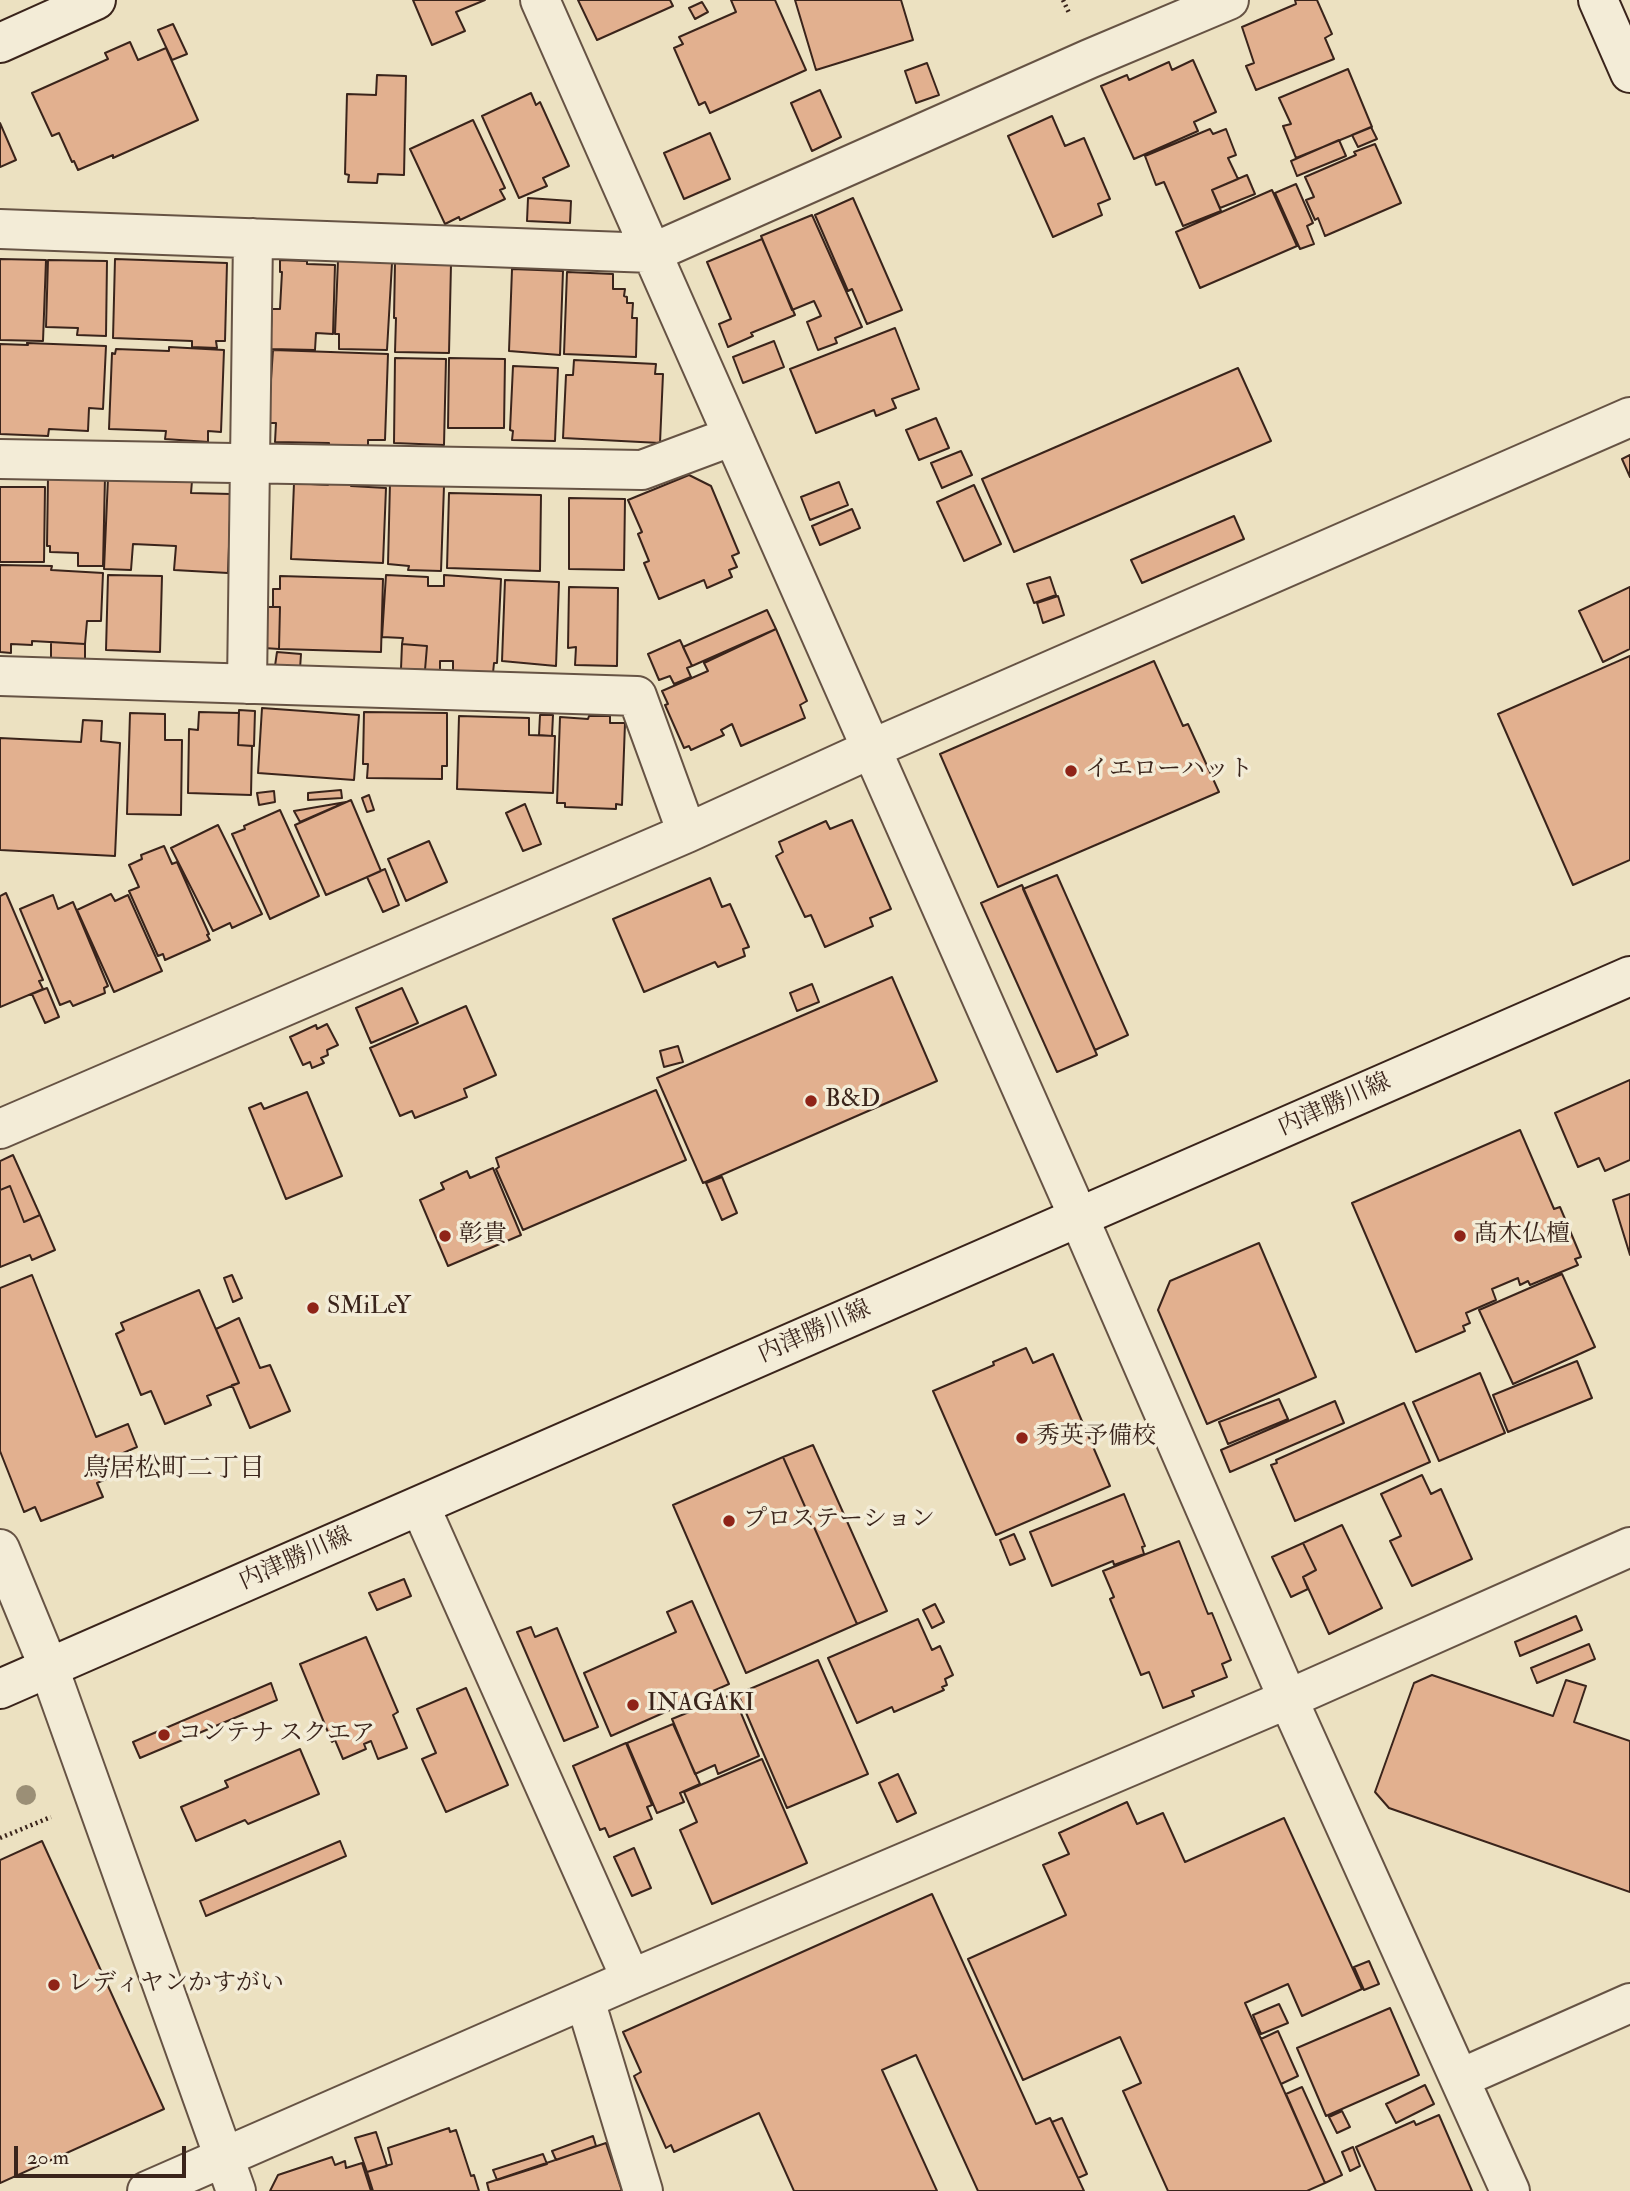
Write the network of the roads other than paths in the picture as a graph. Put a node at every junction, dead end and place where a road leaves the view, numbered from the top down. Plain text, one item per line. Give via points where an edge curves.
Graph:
1 (96, 0) edge
2 (540, 0) edge
3 (1229, 0) edge
4 (1598, 0) edge
5 (0, 43) edge
6 (1630, 73) edge
7 (0, 229) edge
8 (253, 239) junction
9 (652, 253) junction
10 (1630, 417) edge
11 (733, 436) junction
12 (0, 459) edge
13 (250, 464) junction
14 (0, 676) edge
15 (247, 684) junction
16 (871, 749) junction
17 (687, 833) junction
18 (1630, 976) edge
19 (0, 1129) edge
20 (1079, 1218) junction
21 (420, 1506) junction
22 (1630, 1547) edge
23 (0, 1549) edge
24 (49, 1668) junction
25 (0, 1689) edge
26 (1288, 1699) junction
27 (631, 1979) junction
28 (585, 2000) junction
29 (1630, 2003) edge
30 (1461, 2078) junction
31 (230, 2174) edge
32 (146, 2191) edge
33 (643, 2191) edge
34 (1510, 2191) edge

1 - 5 street
2 - 9 street
3 - 9 street
4 - 6 street
7 - 8 street
8 - 9 street
8 - 13 street
9 - 11 street
10 - 16 street
11 - 13 street via 642,470
11 - 16 street
12 - 13 street
13 - 15 street
14 - 15 street
15 - 17 street via 637,696
16 - 17 street
16 - 20 street
17 - 19 street
18 - 20 street, 内津勝川線
20 - 21 street, 内津勝川線
20 - 26 street
21 - 24 street, 内津勝川線
21 - 27 street
22 - 26 street
23 - 24 street
24 - 25 street, 内津勝川線
24 - 31 street
26 - 27 street
26 - 30 street
27 - 28 street
28 - 31 street
28 - 33 street
29 - 30 street
30 - 34 street
31 - 32 street

